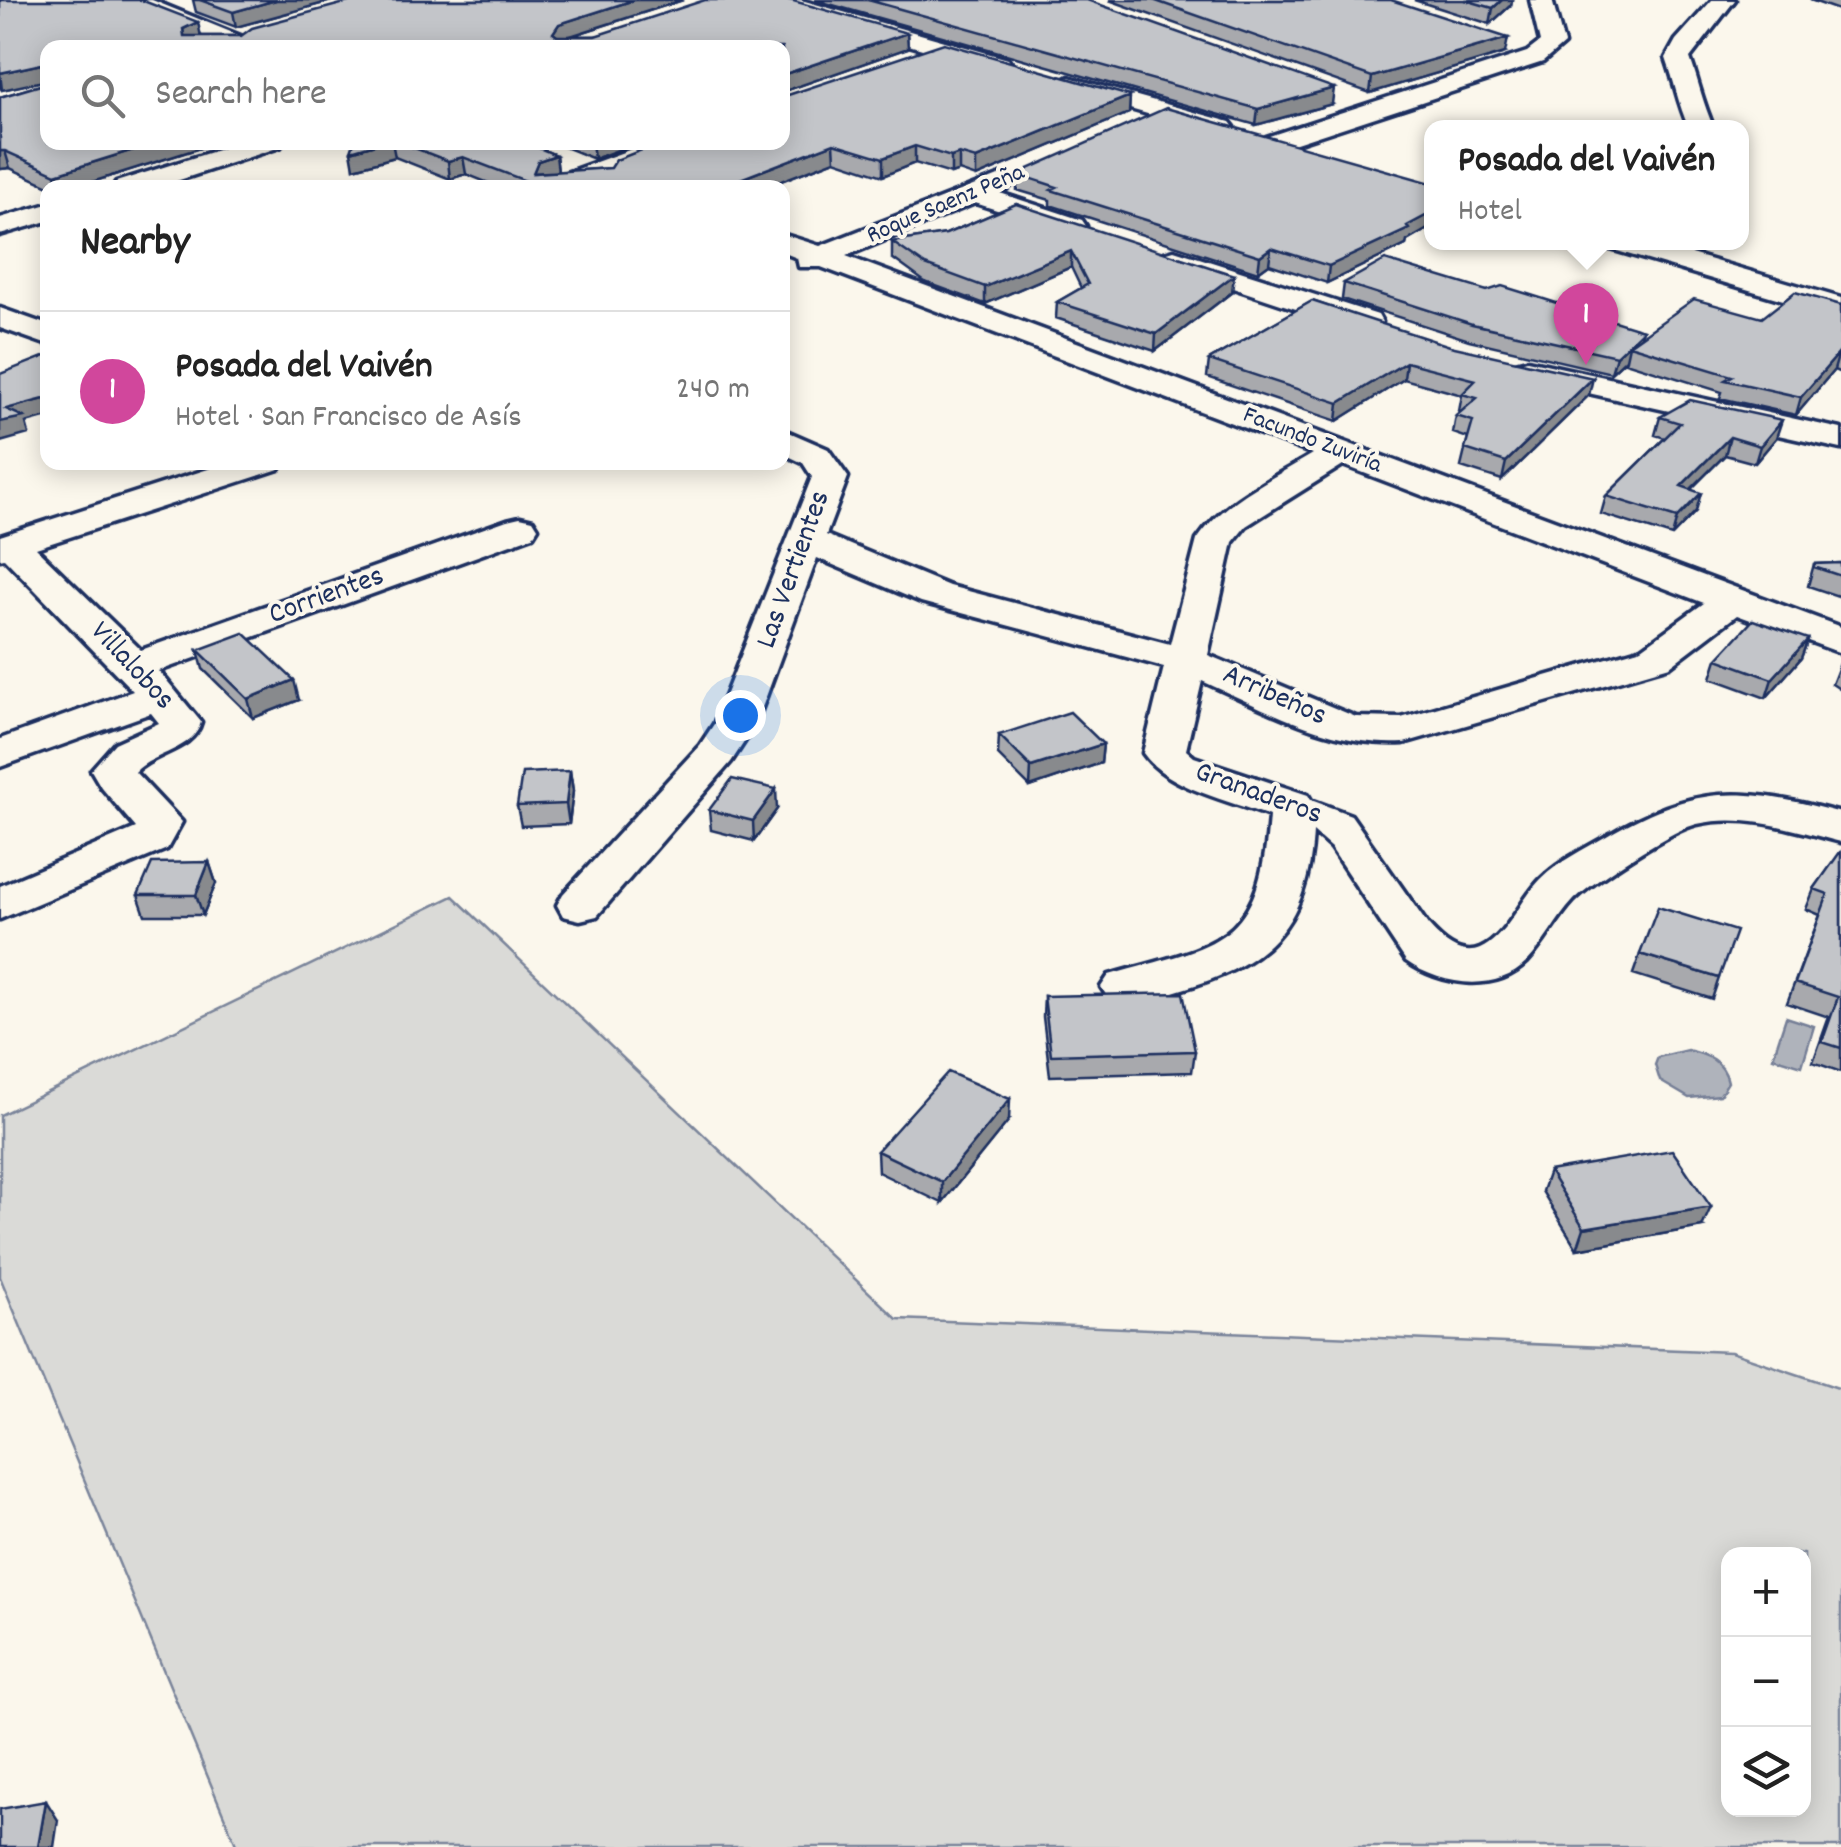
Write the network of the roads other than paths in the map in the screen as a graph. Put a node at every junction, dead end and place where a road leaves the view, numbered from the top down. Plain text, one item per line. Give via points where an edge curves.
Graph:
1 (132, 0) edge
2 (1540, 0) edge
3 (1724, 0) edge
4 (793, 1) edge
5 (234, 38) junction
6 (264, 38) edge
7 (1500, 39) edge
8 (227, 40) edge
9 (943, 48) junction
10 (1545, 52) junction
11 (908, 60) edge
12 (1016, 69) edge
13 (1053, 79) edge
14 (1339, 94) dead end
15 (1376, 108) junction
16 (1163, 111) junction
17 (1698, 120) edge
18 (1129, 126) edge
19 (1257, 137) junction
20 (245, 150) edge
21 (654, 150) edge
22 (1310, 152) edge
23 (562, 160) dead end
24 (593, 172) junction
25 (1026, 172) edge
26 (151, 180) edge
27 (572, 180) edge
28 (614, 180) edge
29 (975, 194) junction
30 (40, 214) edge
31 (0, 227) edge
32 (1105, 237) edge
33 (790, 245) edge
34 (1142, 249) edge
35 (1644, 250) edge
36 (822, 256) junction
37 (790, 269) edge
38 (1841, 308) edge
39 (0, 317) edge
40 (40, 333) edge
41 (1403, 334) edge
42 (1502, 364) edge
43 (1841, 439) edge
44 (790, 443) edge
45 (1340, 452) junction
46 (242, 470) edge
47 (520, 528) dead end
48 (806, 540) junction
49 (6, 546) edge
50 (1732, 600) junction
51 (1841, 641) edge
52 (1186, 660) junction
53 (146, 681) junction
54 (0, 754) edge
55 (1292, 806) junction
56 (1841, 828) edge
57 (0, 904) edge
58 (580, 905) dead end
59 (1126, 986) dead end

1 - 5 street
2 - 10 street via 1552,44
3 - 17 street via 1678,58
4 - 9 street
5 - 6 street
5 - 8 street
7 - 10 street
9 - 11 street
9 - 12 street
10 - 15 street
13 - 16 street
14 - 15 street
15 - 19 street
16 - 18 street
16 - 19 street
19 - 22 street
20 - 26 street
21 - 24 street
23 - 24 street
24 - 27 street
24 - 28 street
25 - 29 street, Roque Saenz Peña
29 - 32 street
29 - 36 street, Roque Saenz Peña
30 - 31 street
33 - 36 street, Facundo Zuviría
34 - 41 street
35 - 38 street
36 - 37 street, Roque Saenz Peña
36 - 45 street, Facundo Zuviría
39 - 40 street
42 - 43 street
44 - 48 street, Las Vertientes via 816,456 830,476
45 - 50 street, Facundo Zuviría
45 - 52 street, Granaderos via 1223,528
46 - 49 street
47 - 53 street, Corrientes
48 - 52 street, Arribeños via 935,594
48 - 58 street, Las Vertientes via 735,724
49 - 53 street, Villalobos
50 - 51 street, Facundo Zuviría
50 - 52 street, Arribeños via 1656,657 1404,730 1346,728
52 - 55 street, Granaderos via 1164,753 1178,766
53 - 54 street, Corrientes
53 - 57 street, Villalobos via 180,722 178,730 130,752 113,770 160,822 158,832
55 - 56 street, Granaderos via 1336,824 1353,841 1430,957 1480,967 1500,959 1574,874 1677,815 1780,812
55 - 59 street via 1277,905 1254,934 1207,964

